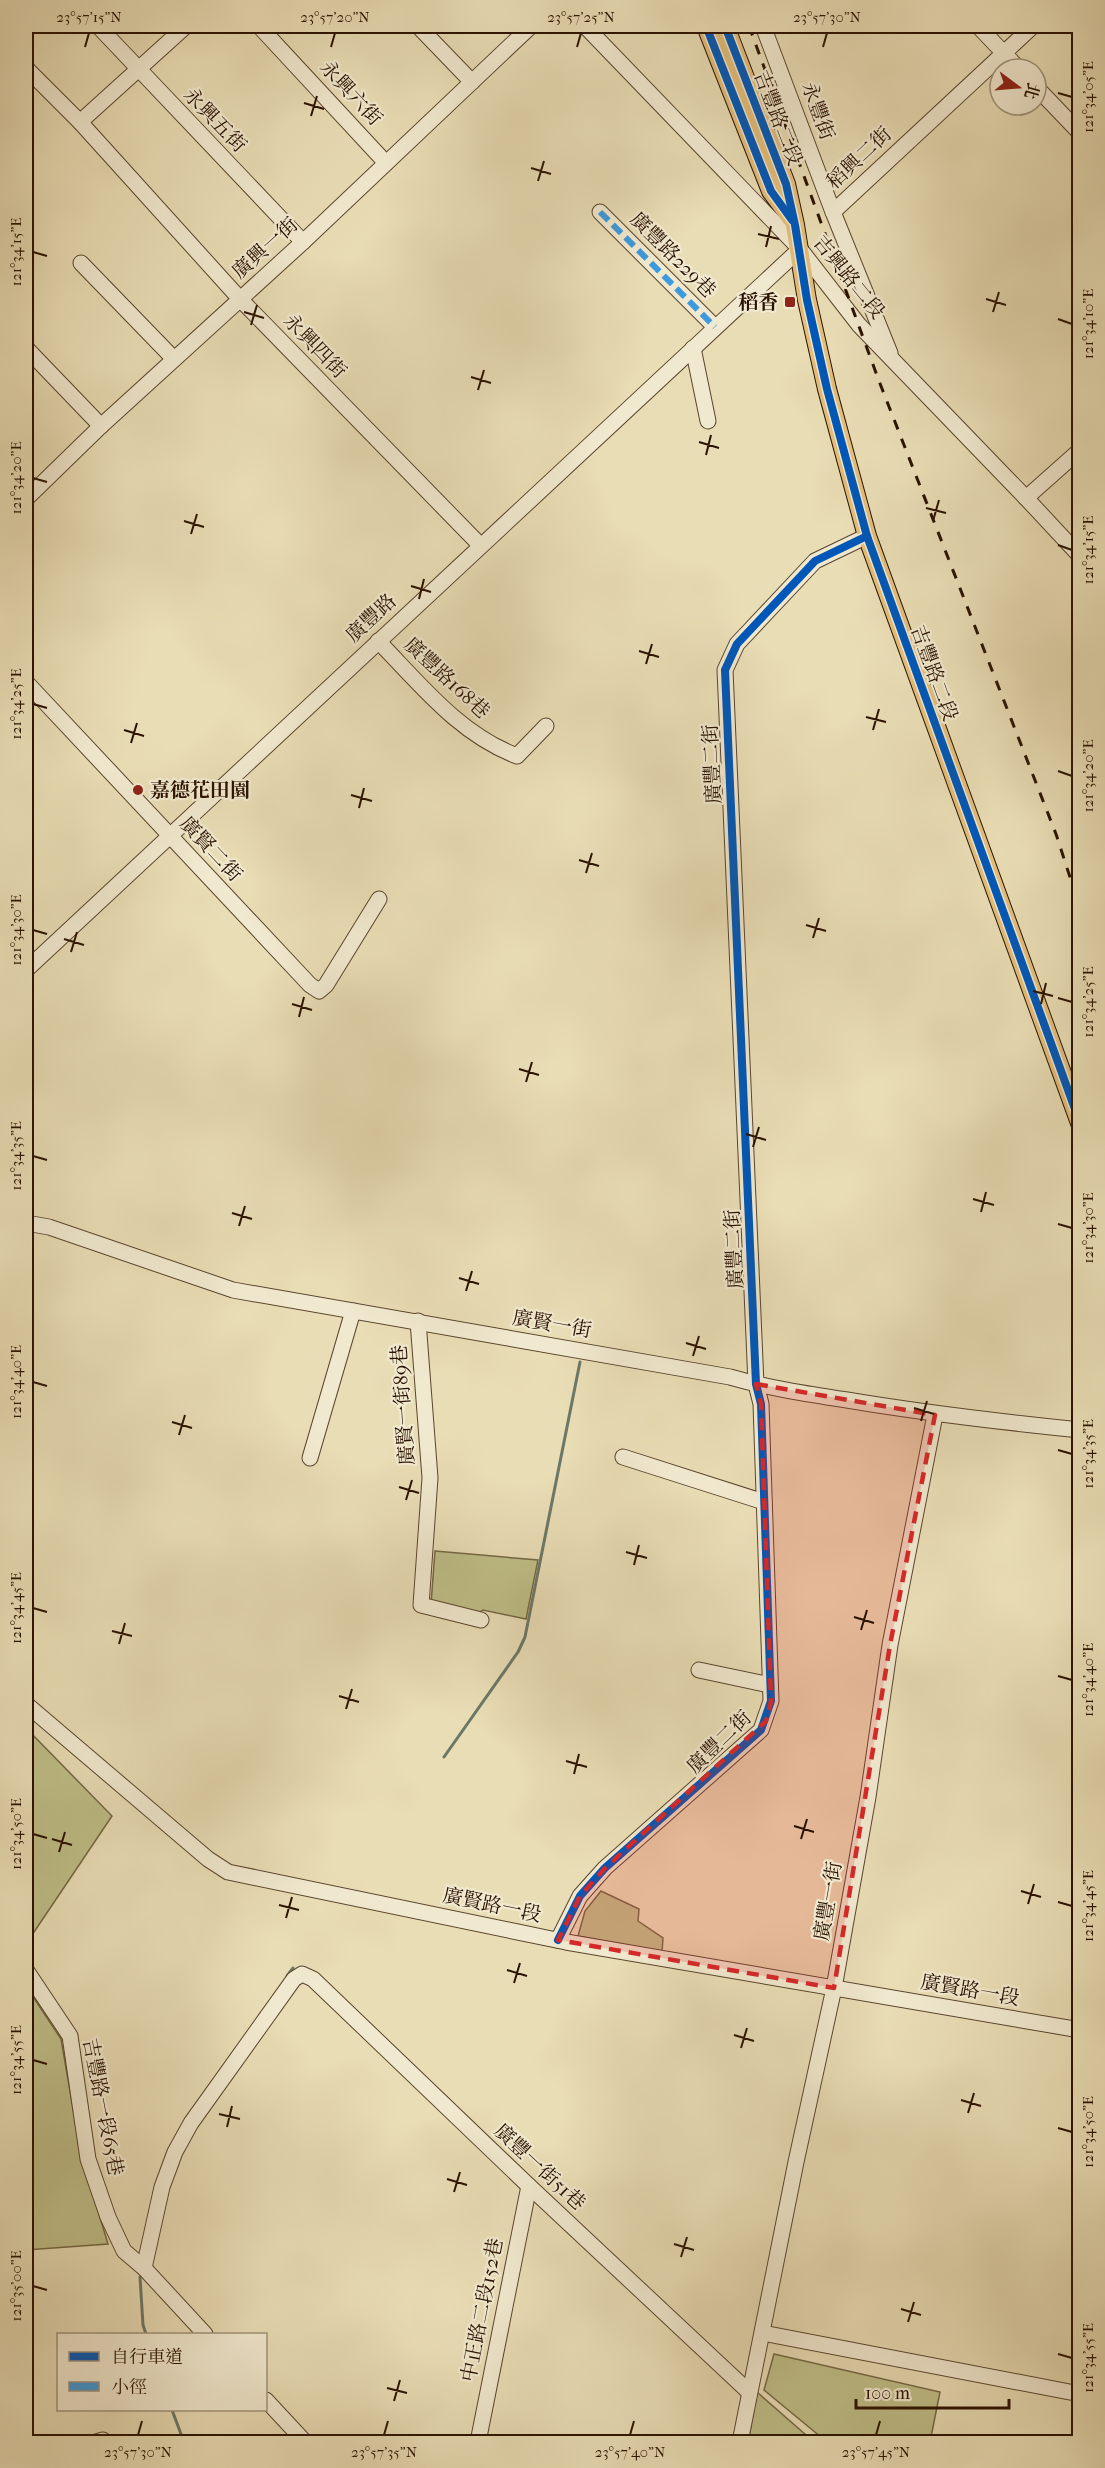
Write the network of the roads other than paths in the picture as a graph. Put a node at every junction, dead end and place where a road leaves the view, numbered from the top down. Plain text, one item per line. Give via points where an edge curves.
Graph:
1 (98, 26) edge
2 (186, 26) edge
3 (259, 26) edge
4 (418, 26) edge
5 (531, 26) edge
6 (585, 26) edge
7 (706, 26) edge
8 (725, 26) edge
9 (764, 26) edge
10 (978, 26) edge
11 (1033, 26) edge
12 (1004, 53) junction
13 (1008, 57) edge
14 (26, 68) edge
15 (138, 70) junction
16 (472, 82) junction
17 (1048, 100) edge
18 (80, 122) junction
19 (1080, 133) edge
20 (387, 163) junction
21 (600, 212) dead end
22 (833, 212) junction
23 (795, 225) junction
24 (303, 242) junction
25 (800, 249) junction
26 (81, 263) dead end
27 (240, 299) junction
28 (715, 327) junction
29 (26, 348) edge
30 (693, 348) junction
31 (174, 359) junction
32 (893, 362) junction
33 (708, 421) dead end
34 (101, 426) junction
35 (1080, 450) edge
36 (1026, 498) junction
37 (26, 499) edge
38 (867, 536) junction
39 (480, 545) junction
40 (1080, 556) edge
41 (378, 641) junction
42 (26, 682) edge
43 (546, 726) dead end
44 (170, 836) junction
45 (379, 899) dead end
46 (26, 970) edge
47 (1080, 1123) edge
48 (26, 1223) edge
49 (353, 1311) junction
50 (418, 1321) junction
51 (756, 1384) junction
52 (935, 1414) junction
53 (1080, 1430) edge
54 (623, 1456) dead end
55 (310, 1458) dead end
56 (764, 1502) junction
57 (481, 1620) dead end
58 (699, 1670) dead end
59 (770, 1685) junction
60 (26, 1704) edge
61 (558, 1940) junction
62 (26, 1970) edge
63 (834, 1988) junction
64 (1080, 2030) edge
65 (529, 2186) junction
66 (144, 2268) junction
67 (204, 2333) edge
68 (763, 2333) junction
69 (749, 2392) junction
70 (1080, 2394) edge
71 (267, 2401) edge
72 (96, 2442) edge
73 (104, 2442) edge
74 (304, 2442) edge
75 (478, 2442) edge
76 (740, 2442) edge

1 - 15 street, 永興五街
2 - 15 street
3 - 20 street, 永興六街
4 - 16 street
5 - 16 street, 廣興一街
6 - 25 street, 吉興路二段
7 - 23 main road, 吉豐路二段 via 771,191
8 - 23 main road, 吉豐路二段 via 786,184
9 - 22 street, 永豐街
10 - 12 street
11 - 12 street, 稻興二街
12 - 13 street
12 - 22 street, 稻興二街
14 - 18 street, 永興四街
15 - 18 street
15 - 24 street, 永興五街
16 - 20 street, 廣興一街
17 - 19 street
18 - 27 street, 永興四街
20 - 24 street, 廣興一街
21 - 28 street, 廣豐路229巷
22 - 32 street, 稻興二街
23 - 25 main road, 吉豐路二段
24 - 27 street, 廣興一街
25 - 28 street, 廣豐路
25 - 32 street, 吉興路二段
25 - 38 main road, 吉豐路二段 via 827,389
26 - 31 street
27 - 31 street, 廣興一街
27 - 39 street, 永興四街
28 - 30 street, 廣豐路
29 - 34 street
30 - 33 street
30 - 39 street, 廣豐路
31 - 34 street, 廣興一街
32 - 36 street, 吉興路二段
34 - 37 street, 廣興一街
35 - 36 street
36 - 40 street, 吉興路二段
38 - 47 main road, 吉豐路二段
38 - 51 street, 廣豐二街 via 815,561 736,644 725,670
39 - 41 street, 廣豐路
41 - 43 street, 廣豐路168巷 via 464,728 495,747 517,756
41 - 44 street, 廣豐路
42 - 44 street, 廣賢二街
44 - 45 street, 廣賢二街 via 319,991
44 - 46 street, 廣豐路
48 - 49 street, 廣賢一街 via 49,1227 233,1290
49 - 50 street, 廣賢一街
49 - 55 street
50 - 51 street, 廣賢一街
50 - 57 street, 廣賢一街89巷 via 430,1478 421,1605
51 - 52 street, 廣賢一街
51 - 56 street, 廣豐二街 via 761,1404
52 - 53 street, 廣賢一街
52 - 63 street, 廣豐一街 via 890,1645
54 - 56 street
56 - 59 street, 廣豐二街
58 - 59 street
59 - 61 street, 廣豐二街 via 771,1701 761,1730 605,1868 580,1896
60 - 61 street, 廣賢路一段 via 228,1872
61 - 63 street, 廣賢路一段
62 - 66 street, 吉豐路一段65巷 via 70,2036 88,2159 124,2251
63 - 64 street, 廣賢路一段
63 - 68 street, 廣豐一街
65 - 66 street, 廣豐一街51巷 via 313,1979 302,1974 294,1979 191,2123 175,2152 162,2187
65 - 69 street, 廣豐一街51巷
65 - 75 street, 中正路二段152巷
66 - 67 street, 吉豐路一段65巷
68 - 69 street, 廣豐一街
68 - 70 street
69 - 76 street, 廣豐一街
71 - 74 street
72 - 73 street

